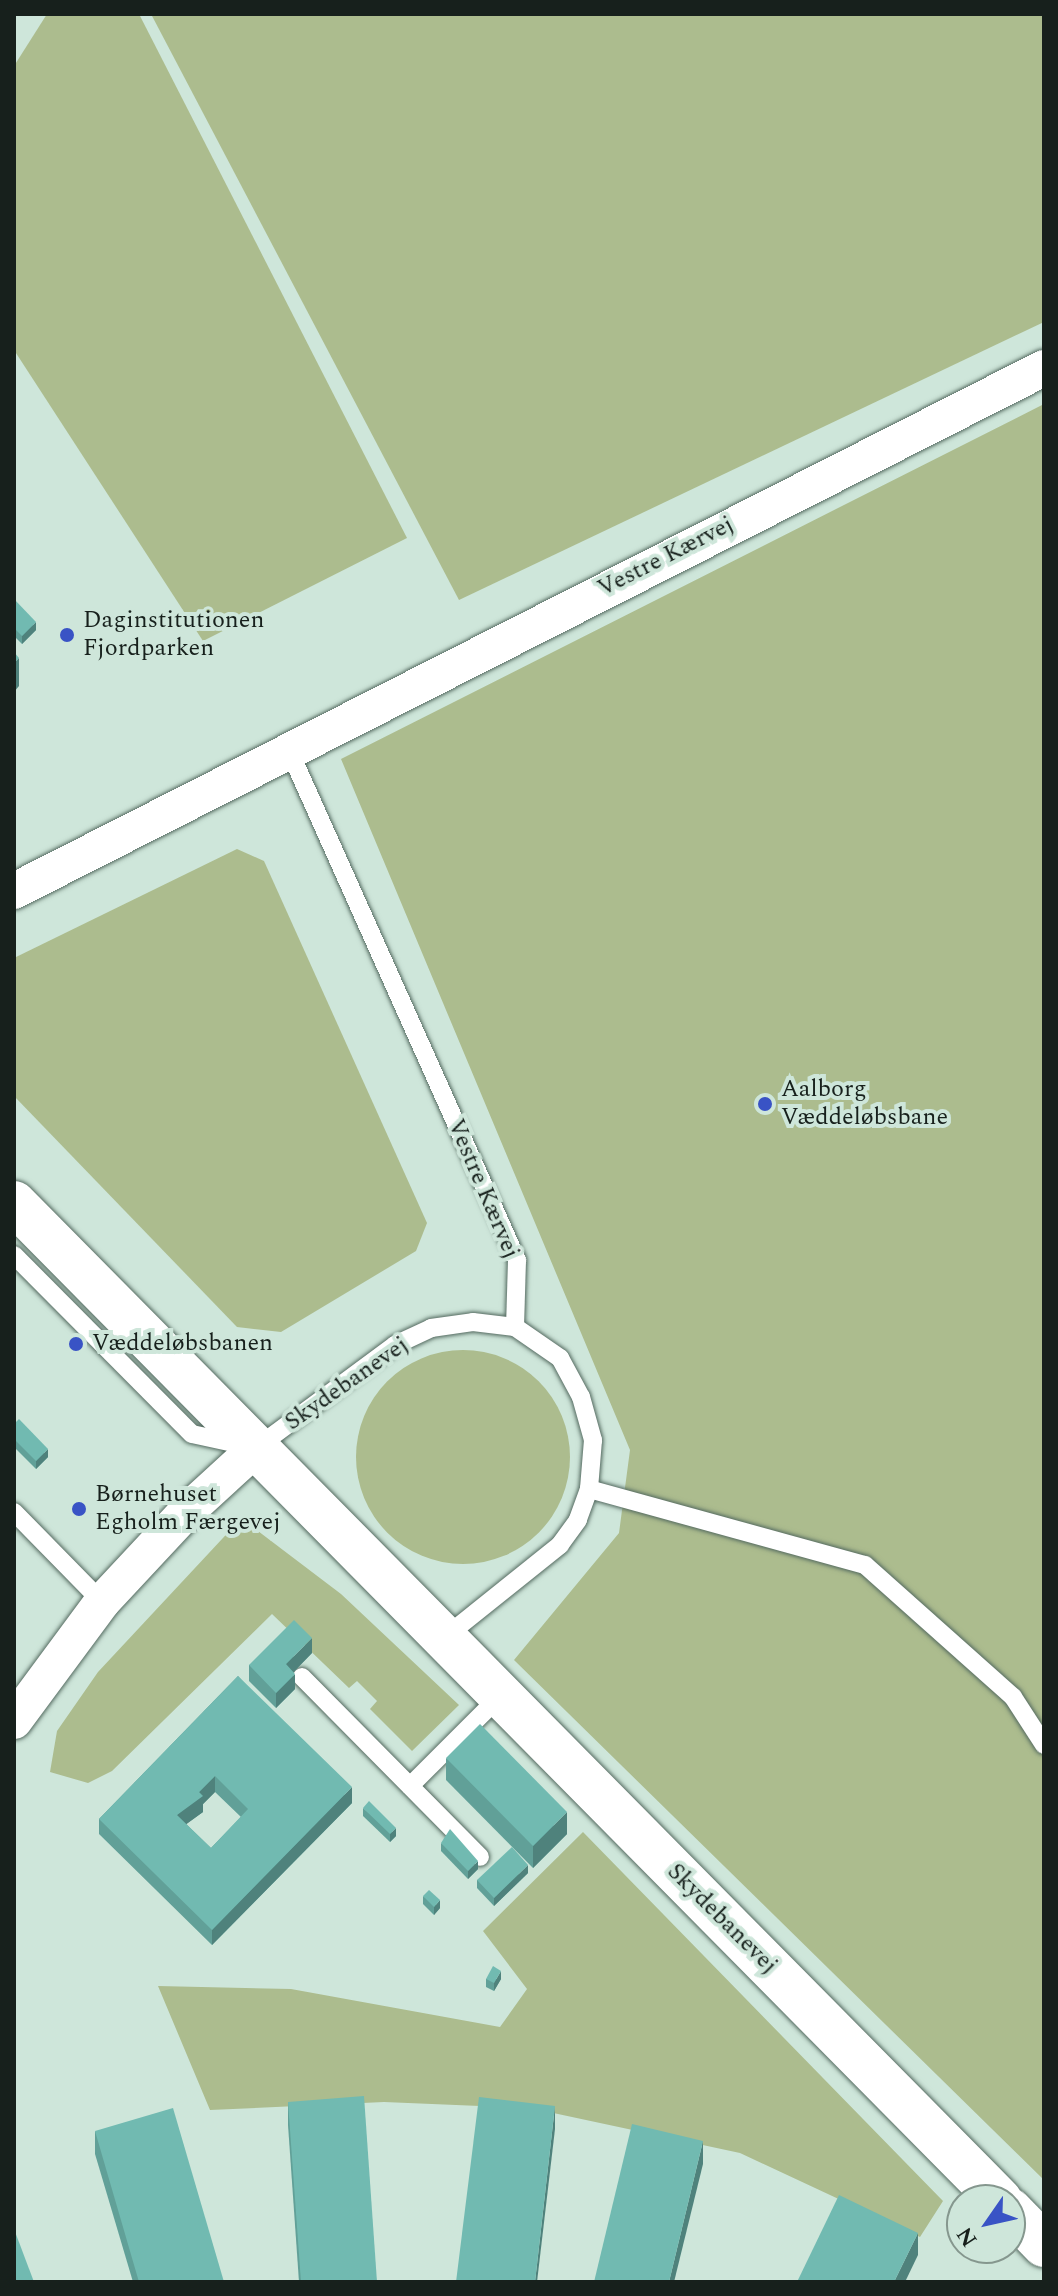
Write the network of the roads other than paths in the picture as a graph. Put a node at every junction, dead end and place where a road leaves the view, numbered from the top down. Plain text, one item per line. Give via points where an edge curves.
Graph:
1 (1044, 368) edge
2 (289, 750) junction
3 (14, 891) edge
4 (14, 1203) edge
5 (14, 1255) edge
6 (515, 1327) junction
7 (256, 1448) junction
8 (589, 1489) junction
9 (14, 1512) edge
10 (102, 1602) junction
11 (444, 1638) junction
12 (302, 1677) dead end
13 (501, 1695) junction
14 (14, 1721) edge
15 (1044, 1745) edge
16 (410, 1786) junction
17 (480, 1857) dead end
18 (984, 2184) edge
19 (1026, 2226) edge
20 (1044, 2245) edge

1 - 2 street, Vestre Kærvej
2 - 3 street, Vestre Kærvej
2 - 6 lane, Vestre Kærvej via 517,1260
4 - 7 street, Skydebanevej
5 - 7 lane via 192,1434
6 - 7 lane, Skydebanevej via 473,1322 431,1328 395,1345
6 - 8 lane, Skydebanevej via 560,1358 581,1397 593,1440
7 - 10 street via 183,1515
7 - 11 street, Skydebanevej
8 - 11 lane, Skydebanevej via 578,1520 560,1545
8 - 15 lane via 865,1565 1013,1697
9 - 10 lane
10 - 14 street
11 - 13 street, Skydebanevej
12 - 16 lane
13 - 16 lane
13 - 18 street, Skydebanevej
16 - 17 lane
19 - 20 street

